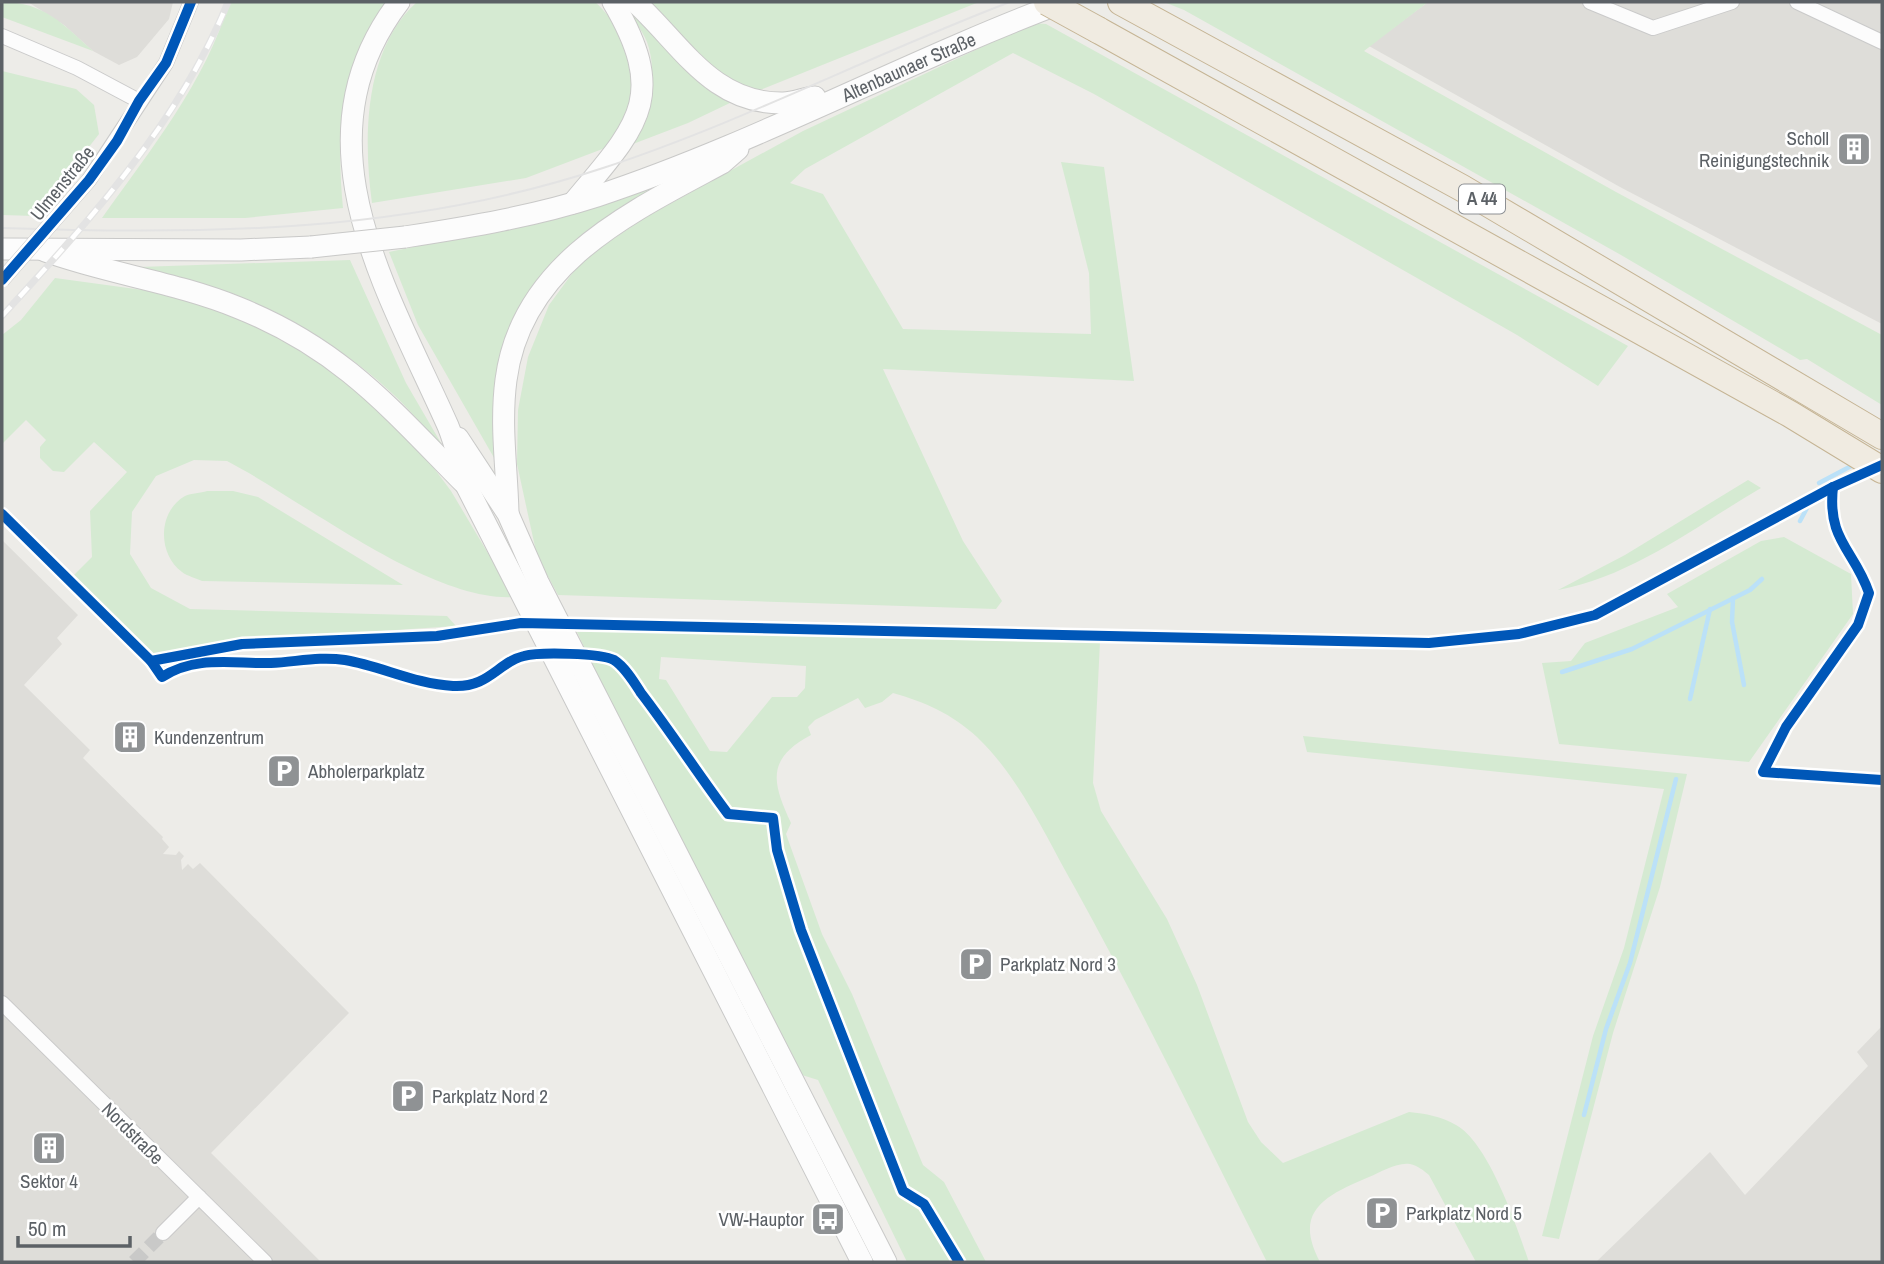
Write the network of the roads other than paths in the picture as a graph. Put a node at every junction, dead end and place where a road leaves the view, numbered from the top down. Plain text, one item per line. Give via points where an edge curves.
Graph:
1 (191, 2) edge
2 (399, 2) edge
3 (613, 2) edge
4 (635, 2) edge
5 (1046, 2) edge
6 (1066, 2) edge
7 (1121, 2) edge
8 (1590, 2) edge
9 (1732, 2) edge
10 (1797, 2) edge
11 (2, 36) edge
12 (1882, 42) edge
13 (838, 96) junction
14 (139, 100) junction
15 (753, 136) junction
16 (573, 203) junction
17 (2, 249) edge
18 (45, 251) junction
19 (2, 280) edge
20 (450, 429) junction
21 (1882, 436) edge
22 (1882, 470) edge
23 (467, 487) junction
24 (508, 514) junction
25 (569, 664) junction
26 (2, 1003) edge
27 (199, 1197) junction
28 (163, 1233) tunnel mouth
29 (265, 1262) edge
30 (862, 1262) edge
31 (886, 1262) edge

1 - 14 street, Ulmenstraße via 166,62
2 - 20 main road via 366,57 352,109 351,148 358,198 380,280
3 - 16 main road via 636,46 641,96 629,134
4 - 13 main road via 713,82 735,95 786,103
5 - 22 highway, A 44, bridge via 1790,414
6 - 13 main road, Altenbaunaer Straße via 971,37
7 - 21 highway, A 44 via 1462,188
8 - 9 street via 1653,28
10 - 12 street
11 - 14 street
13 - 15 main road, Altenbaunaer Straße
14 - 19 street, Ulmenstraße, bridge via 89,180
15 - 16 main road
15 - 24 main road via 722,163 598,233 544,290 517,339 506,378 502,423
16 - 18 main road, bridge via 405,237 311,247
17 - 18 main road
18 - 23 main road via 91,268 181,288 285,329 368,385
20 - 23 main road
20 - 24 main road
23 - 25 main road via 512,574
24 - 25 main road
25 - 30 main road
25 - 31 main road
26 - 27 street, Nordstraße
27 - 28 street
27 - 29 street, Nordstraße

